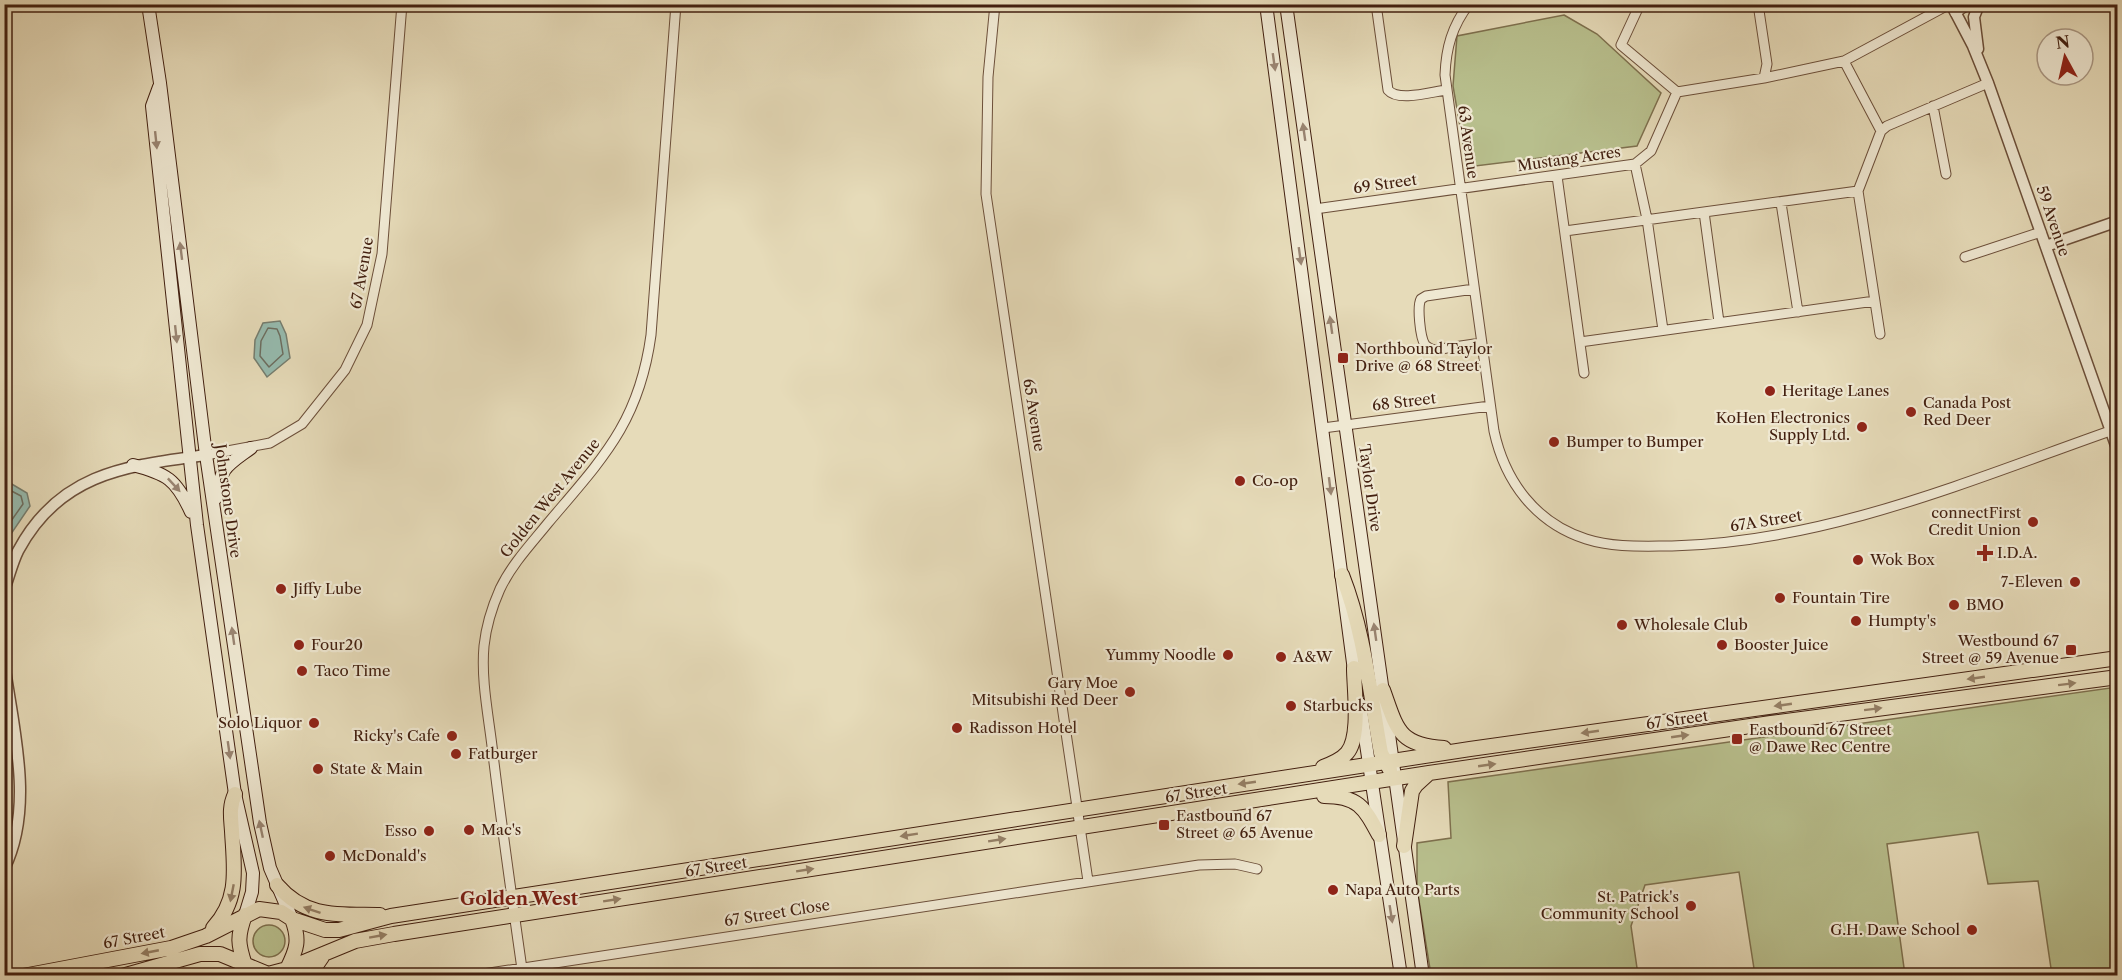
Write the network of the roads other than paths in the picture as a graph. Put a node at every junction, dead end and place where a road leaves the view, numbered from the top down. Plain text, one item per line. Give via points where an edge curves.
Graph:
1 (148, 4) edge
2 (402, 4) edge
3 (676, 4) edge
4 (995, 4) edge
5 (1266, 4) edge
6 (1286, 4) edge
7 (1376, 4) edge
8 (1469, 4) edge
9 (1640, 4) edge
10 (1758, 4) edge
11 (1970, 4) edge
12 (1979, 4) edge
13 (1952, 7) edge
14 (1844, 61) junction
15 (1980, 61) junction
16 (1764, 78) junction
17 (160, 83) junction
18 (1988, 83) junction
19 (1446, 90) junction
20 (1677, 92) junction
21 (1933, 106) junction
22 (1881, 131) junction
23 (1635, 164) junction
24 (1946, 174) dead end
25 (1557, 176) junction
26 (1460, 189) junction
27 (1858, 191) junction
28 (1781, 203) junction
29 (1315, 209) junction
30 (1704, 212) junction
31 (1647, 219) junction
32 (2118, 221) edge
33 (1565, 231) junction
34 (2041, 232) junction
35 (2046, 246) junction
36 (1965, 257) dead end
37 (1474, 289) junction
38 (1875, 301) junction
39 (1798, 312) junction
40 (1719, 322) junction
41 (1663, 330) junction
42 (1880, 334) dead end
43 (1580, 342) junction
44 (1481, 343) junction
45 (1584, 373) dead end
46 (1490, 406) junction
47 (1346, 425) junction
48 (1323, 428) junction
49 (2110, 431) junction
50 (251, 448) junction
51 (2118, 451) edge
52 (206, 455) junction
53 (188, 457) junction
54 (133, 465) junction
55 (214, 511) junction
56 (197, 525) junction
57 (1342, 575) junction
58 (4, 590) edge
59 (2118, 658) edge
60 (4, 663) edge
61 (1354, 668) junction
62 (2118, 677) edge
63 (1383, 690) junction
64 (1470, 749) junction
65 (1389, 762) junction
66 (1368, 765) junction
67 (1430, 773) junction
68 (1305, 775) junction
69 (1396, 779) junction
70 (1371, 783) junction
71 (235, 794) junction
72 (1286, 796) junction
73 (1078, 809) junction
74 (1081, 827) junction
75 (1379, 835) junction
76 (1404, 846) junction
77 (4, 869) edge
78 (1257, 869) dead end
79 (1088, 881) junction
80 (277, 885) junction
81 (513, 897) junction
82 (515, 914) junction
83 (245, 915) junction
84 (391, 916) junction
85 (292, 919) junction
86 (206, 936) junction
87 (323, 955) junction
88 (247, 970) edge
89 (523, 971) edge
90 (286, 972) edge
91 (23, 975) edge
92 (122, 975) edge
93 (188, 975) edge
94 (223, 975) edge
95 (309, 975) edge
96 (470, 975) edge
97 (1401, 975) edge
98 (1423, 975) edge

1 - 17 main road, Johnstone Drive
2 - 50 street, 67 Avenue via 382,254 367,325 345,370 302,424
3 - 81 street, Golden West Avenue via 651,335 643,375 628,418 607,453 509,574 487,631 485,681
4 - 73 street, 65 Avenue via 988,77 986,194
5 -> 48 main road
29 -> 6 main road, Taylor Drive
7 - 19 street via 1388,90 1403,96
8 - 19 street, 63 Avenue via 1448,43
9 - 20 street via 1621,45
10 - 16 street via 1767,64
11 - 13 street
12 - 15 street via 1974,16
13 - 14 street
13 - 15 street, 59 Avenue
14 - 16 street
14 - 22 street
15 - 18 street, 59 Avenue
16 - 20 street
52 -> 17 main road, Johnstone Drive
17 -> 53 main road, Johnstone Drive via 152,106
18 - 21 street
18 - 34 street, 59 Avenue
19 - 26 street, 63 Avenue
20 - 23 street, Mustang Acres via 1651,151
21 - 22 street
21 - 24 street
22 - 27 street
23 - 25 street, Mustang Acres
23 - 31 street
25 - 26 street, Mustang Acres
25 - 33 street
26 - 29 street, 69 Street
26 - 37 street, 63 Avenue
27 - 28 street
27 - 38 street
28 - 30 street
28 - 39 street
47 -> 29 main road, Taylor Drive
30 - 31 street
30 - 40 street
31 - 33 street
31 - 41 street
32 - 35 street
33 - 43 street
34 - 35 street, 59 Avenue
34 - 36 street
35 - 49 street, 59 Avenue
37 - 44 street, 63 Avenue
37 - 44 street via 1423,297 1418,305 1423,342 1428,347 1434,350
38 - 39 street
38 - 42 street
39 - 40 street
40 - 41 street
41 - 43 street
43 - 45 street
44 - 46 street, 63 Avenue
46 - 47 street, 68 Street
46 - 49 street, 67A Street via 1501,460 1516,488 1533,508 1575,535 1627,546 1731,542 1834,524
47 - 48 street, 68 Street
63 -> 47 main road, Taylor Drive
48 -> 57 main road
49 - 51 street, 59 Avenue
50 - 52 street, 67 Avenue
50 - 55 main road via 224,469
52 - 53 street
52 - 55 main road, Johnstone Drive
53 - 54 street
53 - 56 main road, Johnstone Drive
54 -> 56 main road via 159,472 173,482
54 - 58 street via 94,477 67,493 39,519 17,552
80 -> 55 main road, Johnstone Drive via 260,823
56 -> 71 main road, Johnstone Drive
57 - 61 main road
57 - 65 main road via 1358,623 1381,753
59 -> 64 main road, 67 Street
60 - 77 street via 22,790 17,837
61 - 66 main road
61 - 68 main road via 1355,730 1350,750 1333,763
67 -> 62 main road, 67 Street
63 - 64 main road via 1403,736 1421,745
63 - 65 main road, Taylor Drive
64 - 65 main road, 67 Street
65 - 66 main road, 67 Street
65 - 69 main road
66 - 68 main road, 67 Street
66 - 70 main road
67 - 69 main road, 67 Street
67 - 76 main road via 1412,791
68 -> 73 main road, 67 Street
69 - 70 main road, 67 Street
69 - 76 main road
70 - 72 main road, 67 Street
70 - 75 main road
71 - 83 main road, Johnstone Drive via 253,873
71 -> 86 main road via 230,805 232,893 227,911
72 - 74 main road, 67 Street
72 - 75 main road via 1349,799 1367,812
73 - 74 street, 65 Avenue
73 -> 81 main road, 67 Street
74 - 79 street
82 -> 74 main road, 67 Street
75 -> 97 main road
76 - 98 main road
78 - 79 street, 67 Street Close via 1220,863
79 - 89 street, 67 Street Close
84 -> 80 main road via 313,911 287,897
80 - 85 main road, Johnstone Drive
81 - 82 street, Golden West Avenue
81 - 84 main road, 67 Street
87 -> 82 main road, 67 Street via 373,937
82 - 89 street, Golden West Avenue
83 - 85 main road via 265,909
83 - 86 main road, 67 Street
83 - 88 main road via 238,939
84 - 85 main road, 67 Street via 339,930
85 - 90 main road via 298,936
86 -> 91 main road, 67 Street via 171,948
87 - 90 main road, 67 Street
87 - 95 main road
88 - 90 main road
88 - 92 main road, 67 Street via 229,956 211,953
89 - 96 street, 67 Street Close
93 - 94 main road

